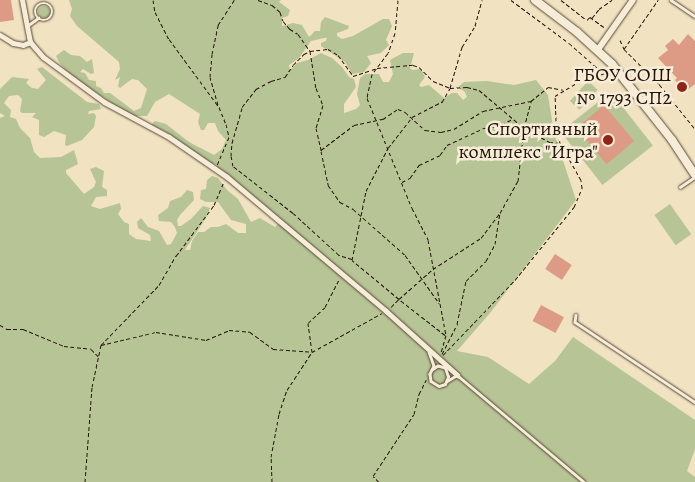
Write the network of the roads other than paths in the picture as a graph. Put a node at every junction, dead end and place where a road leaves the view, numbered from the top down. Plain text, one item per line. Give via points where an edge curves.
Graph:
1 (22, 0) edge
2 (535, 0) edge
3 (634, 0) edge
4 (671, 0) edge
5 (695, 16) edge
6 (38, 18) junction
7 (26, 27) junction
8 (0, 35) edge
9 (30, 42) junction
10 (597, 50) junction
11 (695, 176) edge
12 (680, 187) dead end
13 (576, 315) dead end
14 (425, 347) junction
15 (432, 370) junction
16 (457, 375) junction
17 (447, 381) junction
18 (695, 402) edge
19 (584, 482) edge

1 - 7 street
2 - 10 main road
3 - 10 street
4 - 5 lane
6 - 6 lane via 35,13 38,6 42,3 51,5 54,10 51,18 43,21
6 - 7 lane
7 - 9 street
8 - 9 street via 13,43
9 - 14 street via 76,84 168,137 227,177
10 - 11 main road via 640,98
11 - 12 lane
13 - 18 lane via 575,322 633,357
14 - 15 lane via 433,360
14 - 16 street
15 - 17 lane via 438,366 445,368
15 - 17 lane via 430,378 433,384 439,386
16 - 17 lane
16 - 19 lane

